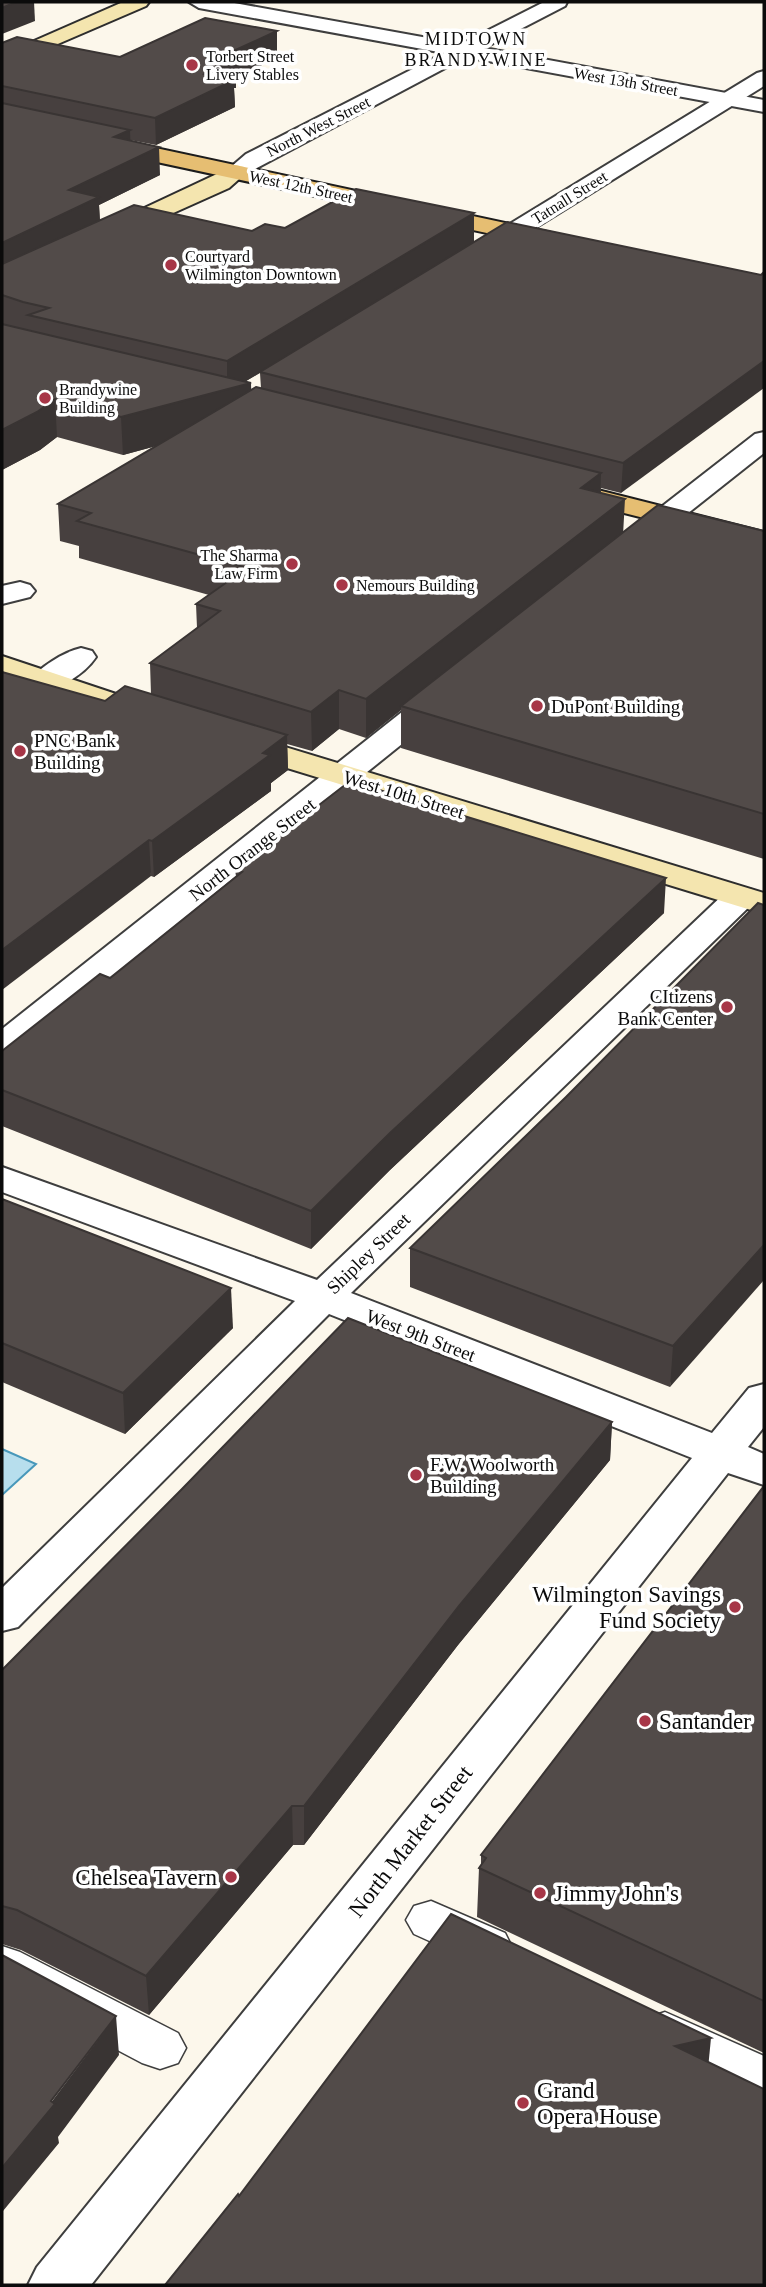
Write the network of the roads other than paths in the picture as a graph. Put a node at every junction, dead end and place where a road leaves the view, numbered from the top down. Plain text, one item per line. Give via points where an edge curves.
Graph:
1 (139, 2) edge
2 (199, 2) edge
3 (312, 2) edge
4 (558, 2) edge
5 (278, 17) junction
6 (462, 51) junction
7 (2, 62) edge
8 (764, 77) edge
9 (728, 99) junction
10 (764, 106) edge
11 (92, 141) edge
12 (236, 172) junction
13 (513, 232) junction
14 (90, 241) edge
15 (567, 243) edge
16 (459, 265) edge
17 (764, 440) edge
18 (551, 486) edge
19 (667, 515) junction
20 (764, 540) edge
21 (609, 562) edge
22 (81, 657) dead end
23 (2, 665) edge
24 (44, 682) junction
25 (459, 682) edge
26 (161, 719) edge
27 (214, 735) edge
28 (344, 776) junction
29 (752, 900) edge
30 (2, 1047) edge
31 (2, 1180) edge
32 (323, 1297) junction
33 (764, 1398) edge
34 (742, 1460) edge
35 (2, 1615) edge
36 (431, 1920) dead end
37 (2, 1966) edge
38 (530, 1968) edge
39 (628, 2015) edge
40 (160, 2048) dead end
41 (764, 2080) edge
42 (57, 2285) edge

1 - 7 main road
2 - 5 street, West 13th Street
3 - 5 street
4 - 6 street, North West Street
5 - 6 street, West 13th Street
6 - 9 street, West 13th Street
6 - 12 street, North West Street
8 - 9 street, Tatnall Street
9 - 10 street, West 13th Street
9 - 13 street, Tatnall Street
11 - 12 main road, West 12th Street
12 - 13 main road, West 12th Street
12 - 14 main road, North West Street via 221,183
13 - 15 main road, West 12th Street
13 - 16 street, Tatnall Street
17 - 19 street
18 - 19 main road
19 - 20 main road
19 - 21 street
22 - 24 street
23 - 24 main road
24 - 26 main road
25 - 28 street, North Orange Street
27 - 28 main road, West 10th Street
28 - 29 main road, West 10th Street
28 - 30 street, North Orange Street
29 - 32 street, Shipley Street
31 - 32 street, West 9th Street
32 - 34 street, West 9th Street
32 - 35 street, Shipley Street
33 - 34 street, North Market Street
34 - 42 street, North Market Street
36 - 38 street
37 - 40 street
39 - 41 street

